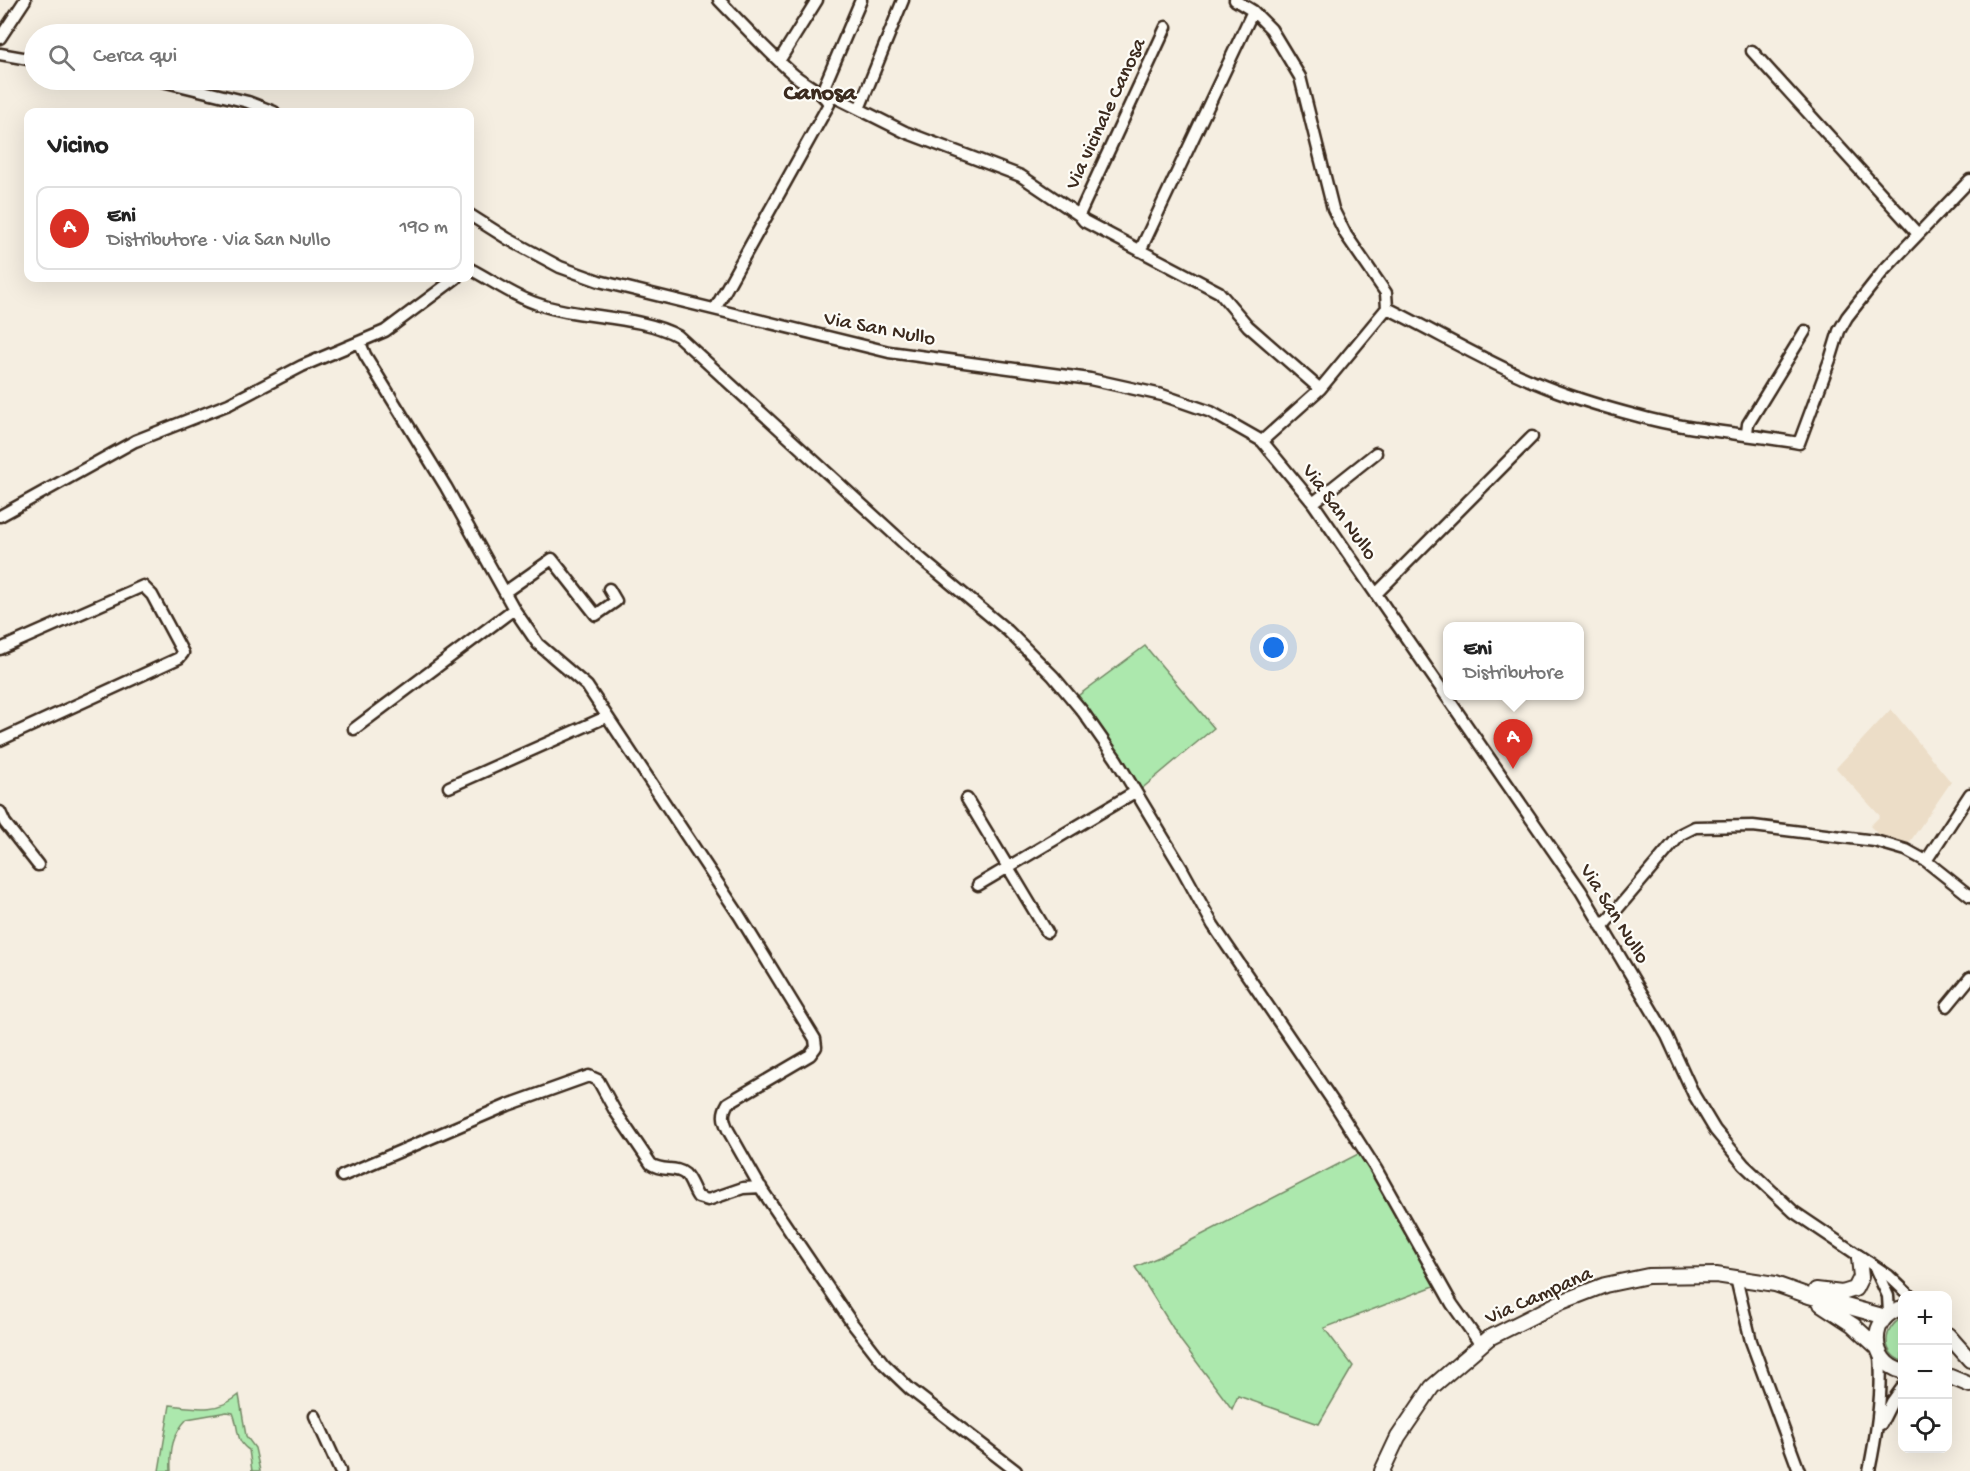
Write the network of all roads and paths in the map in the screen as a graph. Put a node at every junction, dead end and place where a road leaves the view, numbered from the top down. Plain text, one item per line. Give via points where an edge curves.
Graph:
1 (25, 0) edge
2 (719, 0) edge
3 (817, 0) edge
4 (861, 0) edge
5 (903, 0) edge
6 (1235, 0) edge
7 (1253, 11) junction
8 (1166, 27) dead end
9 (0, 38) edge
10 (1752, 51) dead end
11 (0, 54) edge
12 (24, 58) edge
13 (779, 61) junction
14 (199, 90) edge
15 (821, 94) junction
16 (264, 108) edge
17 (859, 109) junction
18 (1970, 180) edge
19 (1079, 215) junction
20 (474, 218) edge
21 (1918, 234) junction
22 (1140, 251) junction
23 (474, 270) edge
24 (451, 282) edge
25 (1387, 308) junction
26 (715, 309) junction
27 (1805, 331) dead end
28 (360, 343) junction
29 (1320, 389) junction
30 (1747, 434) junction
31 (1532, 437) dead end
32 (1262, 441) junction
33 (1376, 453) dead end
34 (1313, 503) junction
35 (0, 516) edge
36 (609, 588) dead end
37 (505, 592) junction
38 (1376, 594) junction
39 (514, 609) junction
40 (0, 649) edge
41 (1443, 691) edge
42 (1449, 700) edge
43 (606, 717) junction
44 (354, 729) dead end
45 (0, 740) edge
46 (449, 787) dead end
47 (1135, 792) junction
48 (1970, 794) edge
49 (967, 799) dead end
50 (0, 812) edge
51 (1926, 861) junction
52 (38, 865) dead end
53 (1008, 867) junction
54 (978, 885) dead end
55 (1970, 896) edge
56 (1602, 927) junction
57 (1047, 932) dead end
58 (1970, 978) edge
59 (1947, 1006) dead end
60 (342, 1176) dead end
61 (761, 1187) junction
62 (1859, 1258) junction
63 (1874, 1268) junction
64 (1736, 1278) junction
65 (1775, 1284) junction
66 (1905, 1291) edge
67 (1809, 1296) junction
68 (1892, 1313) edge
69 (1952, 1340) edge
70 (1481, 1345) junction
71 (1878, 1351) junction
72 (1970, 1360) edge
73 (1898, 1369) edge
74 (1952, 1378) edge
75 (1970, 1385) edge
76 (1898, 1394) edge
77 (315, 1416) dead end
78 (1876, 1436) junction
79 (339, 1471) edge
80 (1016, 1471) edge
81 (1382, 1471) edge
82 (1798, 1471) edge
83 (1869, 1471) edge

1 - 9 street
2 - 13 street
3 - 13 street
4 - 15 street
5 - 17 street
6 - 7 street
7 - 22 street
7 - 25 street via 1271,29 1300,77 1333,209 1386,293
8 - 19 street, Via vicinale Canosa
10 - 21 street
11 - 12 street
13 - 15 street
14 - 16 street
15 - 17 street
15 - 26 street via 828,100 828,108
17 - 19 street via 905,132 1021,176
18 - 21 street
19 - 22 street
20 - 26 street, Via San Nullo via 560,267 599,281
21 - 30 street via 1884,270 1839,331 1799,443
22 - 29 street via 1219,292 1248,326
23 - 47 street via 534,303 663,328 678,336 1034,656 1083,712
24 - 28 street via 400,321
25 - 29 street
25 - 30 street via 1533,381 1576,398 1680,426
26 - 32 street, Via San Nullo via 889,352 1090,379 1162,395 1211,412
27 - 30 street via 1748,424
28 - 35 street via 302,366 229,404 135,441
28 - 37 street
29 - 32 street
31 - 38 street
32 - 34 street, Via San Nullo
33 - 34 street
34 - 38 street, Via San Nullo
36 - 37 street via 616,601 596,615 552,559
37 - 39 street
38 - 41 street, Via San Nullo
39 - 43 street via 538,644 587,686
39 - 44 street
40 - 45 street via 143,586 152,595 183,653 169,663
42 - 56 street, Via San Nullo
43 - 46 street
43 - 61 street via 757,944 815,1039 816,1047 810,1055 728,1103 724,1110 728,1130
47 - 53 street
47 - 70 street via 1213,925 1364,1150 1452,1304
48 - 51 street
49 - 53 street
50 - 52 street
51 - 55 street
51 - 56 street via 1875,841 1753,826 1695,827 1682,834
53 - 54 street
53 - 57 street
56 - 62 street, Via San Nullo via 1667,1036 1715,1130 1744,1165 1794,1212
58 - 59 street
60 - 61 street via 508,1105 589,1076 598,1080 651,1164 685,1174 698,1197 708,1200 742,1188
61 - 80 street via 884,1364 910,1389
62 - 63 street, Via San Nullo
62 - 65 main road via 1861,1276 1855,1289 1842,1293
63 - 66 street, Via San Nullo
63 - 68 street, Via San Nullo
64 - 65 main road, Via Campana
64 - 70 main road, Via Campana via 1648,1276 1605,1286 1561,1302
64 - 82 street via 1751,1341
65 - 67 main road, Via Campana
67 - 68 main road, Via Campana
67 - 71 main road, Via Campana via 1844,1319
68 - 71 main road via 1878,1328
69 - 72 main road
70 - 81 main road, Via Campana via 1432,1387 1398,1437
71 - 73 main road, Via Campana via 1887,1364
71 - 78 street via 1881,1392
74 - 75 main road
76 - 78 street
77 - 79 street
78 - 83 street

